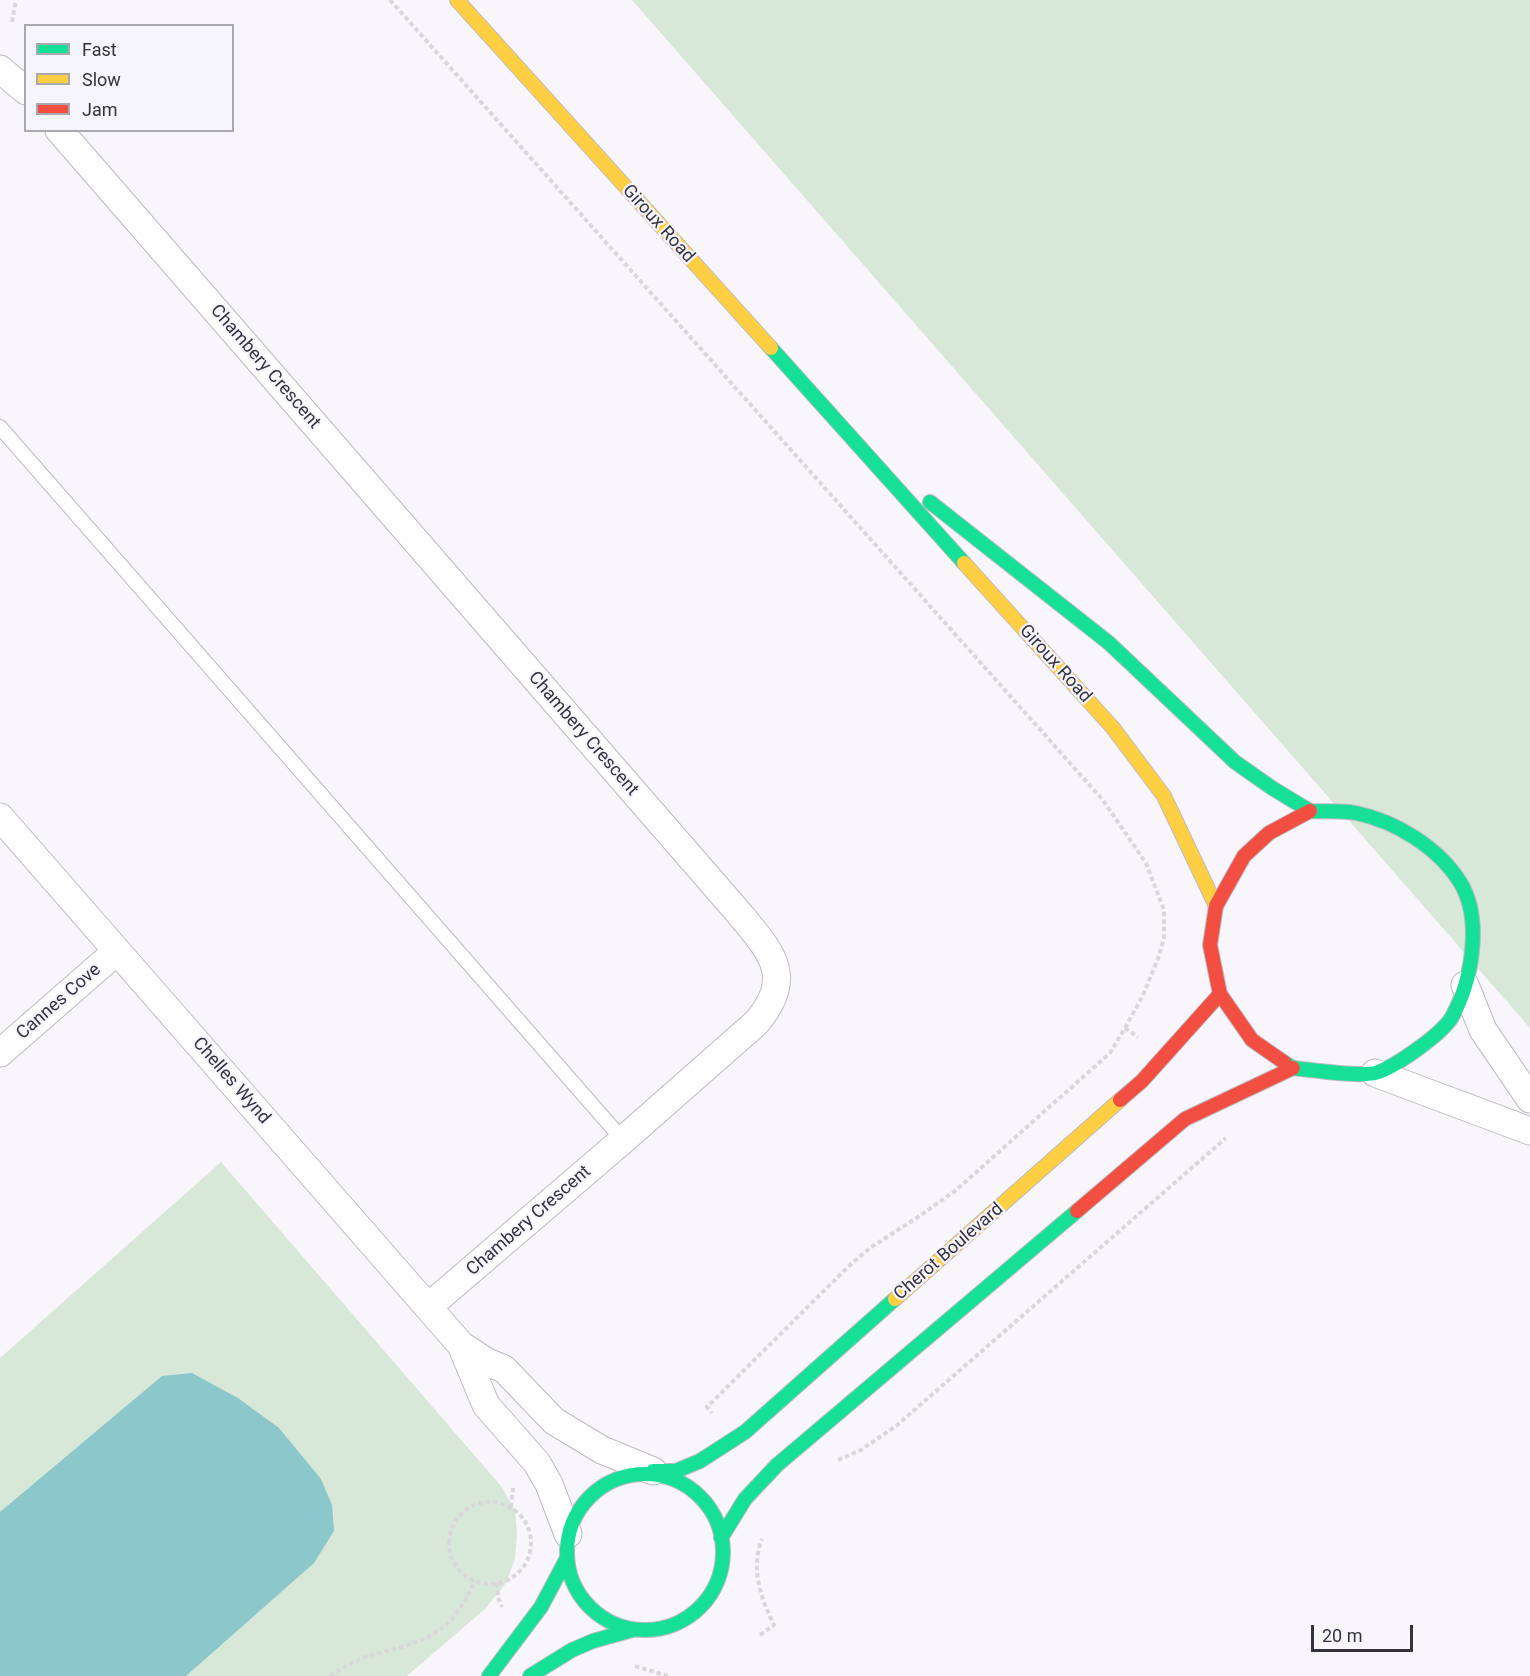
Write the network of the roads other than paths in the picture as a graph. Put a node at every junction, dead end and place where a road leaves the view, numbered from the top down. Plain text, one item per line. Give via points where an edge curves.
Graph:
1 (457, 0) edge
2 (0, 69) edge
3 (24, 90) edge
4 (61, 132) edge
5 (0, 427) edge
6 (860, 447) junction
7 (1310, 811) junction
8 (0, 817) edge
9 (1216, 906) junction
10 (117, 951) junction
11 (1465, 985) junction
12 (1220, 994) junction
13 (0, 1053) edge
14 (1293, 1068) junction
15 (1375, 1073) junction
16 (1530, 1099) edge
17 (1530, 1131) edge
18 (624, 1140) junction
19 (428, 1307) junction
20 (461, 1345) junction
21 (653, 1472) junction
22 (721, 1538) junction
23 (567, 1547) junction
24 (632, 1630) junction
25 (489, 1676) edge
26 (530, 1676) edge

1 - 6 street, Giroux Road
2 - 3 street
4 - 18 street, Chambery Crescent via 738,912 771,958 777,976 770,1006 756,1023
5 - 18 lane
6 - 7 street, Giroux Road via 1109,643 1235,762
6 - 9 street, Giroux Road via 1113,728 1164,796
7 - 9 street via 1269,833 1244,856
7 - 11 street via 1354,813 1400,828 1436,854 1460,882 1472,911 1473,941
8 - 10 street, Chelles Wynd
9 - 12 street via 1210,945
10 - 13 street, Cannes Cove
10 - 19 street, Chelles Wynd
11 - 15 street via 1450,1019 1435,1036
11 - 16 street via 1483,1030
12 - 14 street via 1252,1040
12 - 21 street, Cherot Boulevard via 1142,1081 745,1432 684,1468
14 - 15 street
14 - 22 street via 1185,1119 777,1465 730,1519
15 - 17 street
18 - 19 street, Chambery Crescent
19 - 20 street, Chelles Wynd
20 - 21 street, Chelles Wynd via 504,1368 555,1421 602,1450
20 - 23 street, Chelles Wynd via 486,1405 537,1463 549,1484
21 - 22 street via 690,1487 709,1506
21 - 23 street, Cherot Boulevard via 616,1478 594,1491 578,1511
22 - 24 street via 723,1563 718,1581 704,1604 684,1621 659,1630
23 - 24 street via 573,1584 587,1606 608,1622
23 - 25 street, Cherot Boulevard via 542,1609
24 - 26 street via 572,1650

